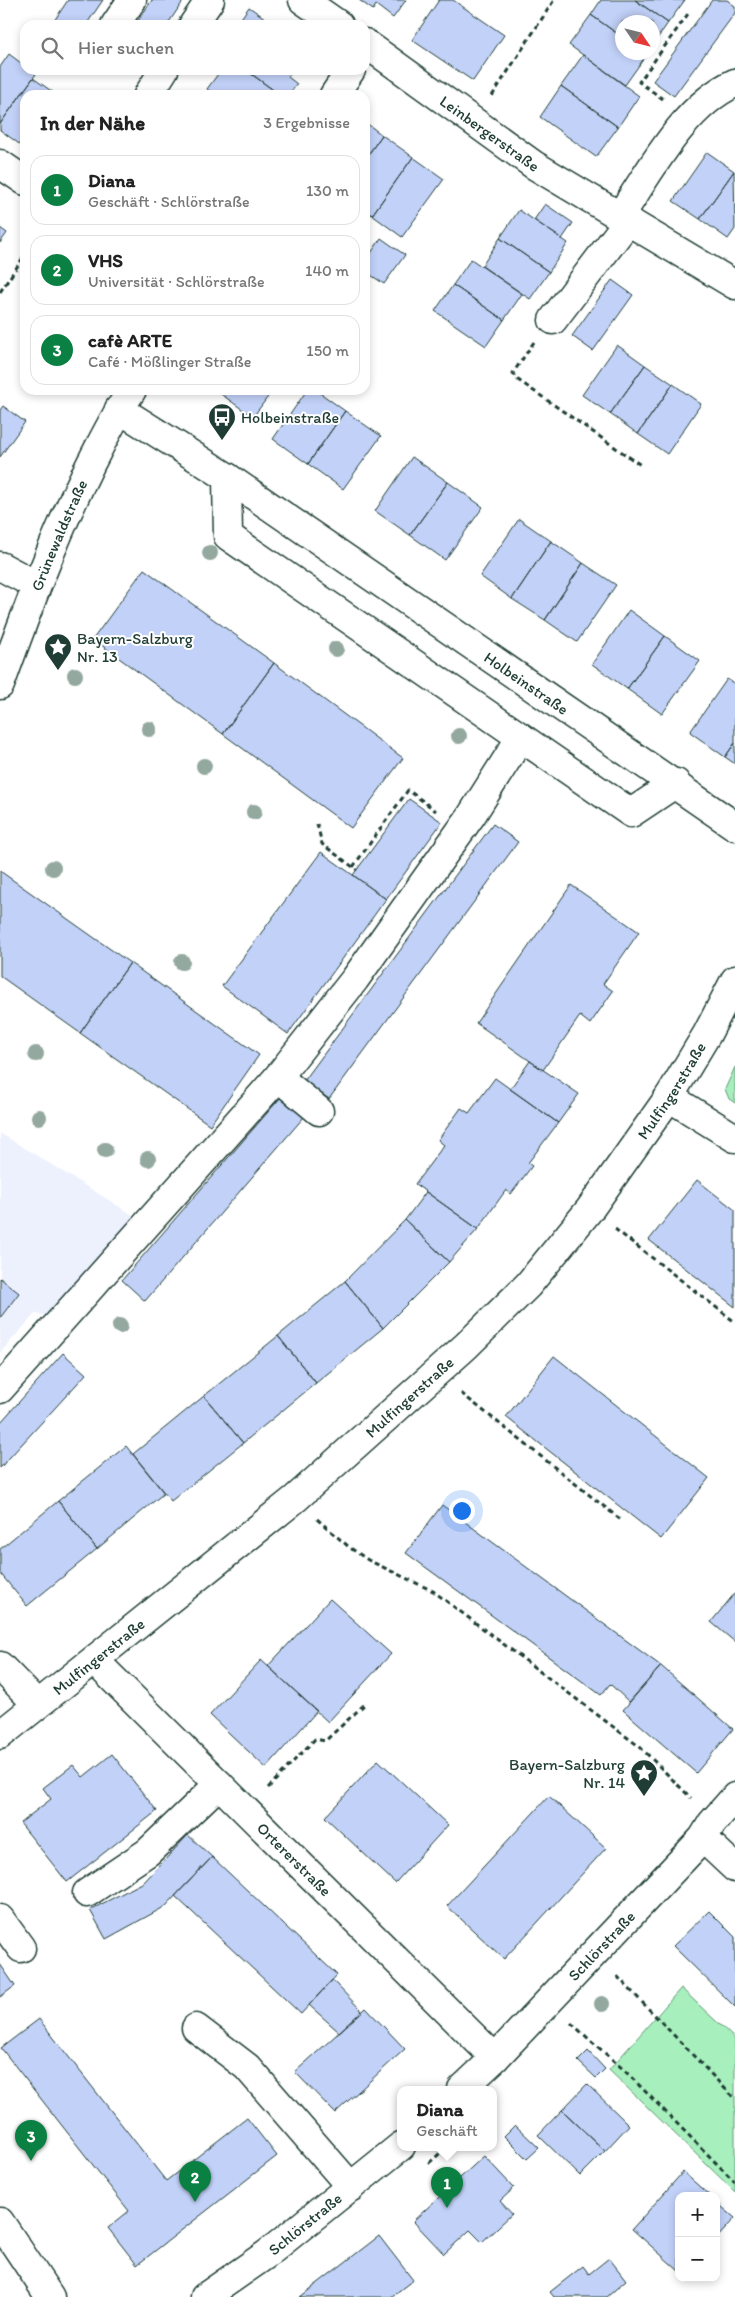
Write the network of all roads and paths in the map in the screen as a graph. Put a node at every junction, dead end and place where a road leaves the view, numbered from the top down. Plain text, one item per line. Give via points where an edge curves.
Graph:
1 (132, 0) edge
2 (210, 0) edge
3 (303, 0) edge
4 (554, 0) edge
5 (688, 14) dead end
6 (118, 20) edge
7 (196, 20) edge
8 (332, 20) edge
9 (370, 49) edge
10 (161, 75) edge
11 (348, 75) edge
12 (735, 83) edge
13 (151, 90) edge
14 (337, 90) edge
15 (688, 117) junction
16 (475, 123) junction
17 (0, 164) edge
18 (20, 178) edge
19 (624, 218) junction
20 (20, 262) edge
21 (735, 285) edge
22 (0, 292) edge
23 (553, 320) joint
24 (125, 399) edge
25 (642, 466) dead end
26 (227, 476) junction
27 (0, 566) edge
28 (36, 584) junction
29 (0, 685) edge
30 (521, 737) junction
31 (676, 783) junction
32 (437, 811) dead end
33 (317, 824) dead end
34 (735, 826) edge
35 (353, 867) junction
36 (357, 870) dead end
37 (735, 980) edge
38 (278, 1077) junction
39 (669, 1096) junction
40 (319, 1111) dead end
41 (735, 1138) edge
42 (590, 1209) junction
43 (735, 1322) edge
44 (436, 1373) junction
45 (0, 1389) edge
46 (295, 1499) junction
47 (621, 1520) dead end
48 (95, 1660) junction
49 (0, 1666) edge
50 (366, 1703) dead end
51 (37, 1704) junction
52 (0, 1735) edge
53 (219, 1784) junction
54 (735, 1797) edge
55 (245, 1810) junction
56 (708, 1831) junction
57 (735, 1868) edge
58 (87, 1893) dead end
59 (0, 1919) edge
60 (21, 1948) dead end
61 (616, 1976) dead end
62 (571, 2023) dead end
63 (196, 2028) dead end
64 (495, 2058) junction
65 (465, 2086) edge
66 (735, 2098) edge
67 (397, 2149) edge
68 (735, 2182) edge
69 (351, 2187) junction
70 (2, 2231) edge
71 (50, 2297) edge
72 (205, 2297) edge

1 - 6 street
2 - 7 street
3 - 8 street
4 - 16 path
5 - 15 path via 639,82
9 - 16 street, Leinbergerstraße
10 - 13 street
11 - 14 street
12 - 15 street via 718,90
15 - 19 street
16 - 19 street, Leinbergerstraße via 534,165
17 - 18 street
19 - 21 street, Leinbergerstraße
19 - 23 street
20 - 22 path
23 - 25 path via 546,325 513,373 518,380
24 - 26 street, Holbeinstraße
24 - 28 street, Grünewaldstraße via 78,489
26 - 30 street via 228,536
26 - 31 street, Holbeinstraße
27 - 28 street
28 - 29 street, Grünewaldstraße
30 - 31 street via 631,813
30 - 38 street via 466,823 348,974
31 - 34 street, Holbeinstraße
32 - 35 path via 408,790
33 - 35 path via 322,844
35 - 36 path
37 - 39 street, Mulfingerstraße via 708,1034
38 - 40 street
38 - 45 street
39 - 41 street
39 - 42 street, Mulfingerstraße
42 - 43 path
42 - 44 street, Mulfingerstraße via 528,1284
44 - 46 street, Mulfingerstraße
44 - 47 path
46 - 48 street, Mulfingerstraße
46 - 56 path via 349,1547 368,1560 433,1591 640,1747 687,1794
48 - 51 street, Mulfingerstraße
48 - 53 street, Ortererstraße
49 - 51 street
50 - 55 path via 325,1741 315,1739
51 - 52 street, Mulfingerstraße
53 - 55 street, Ortererstraße
53 - 58 street via 148,1852
54 - 56 street, Schlörstraße
55 - 64 street, Ortererstraße
56 - 57 street
56 - 64 street, Schlörstraße
59 - 60 street
61 - 66 path
62 - 68 path via 624,2070
63 - 69 street via 246,2067
64 - 65 street, Schlörstraße
67 - 69 street, Schlörstraße
69 - 72 street, Schlörstraße via 267,2254
70 - 71 street

